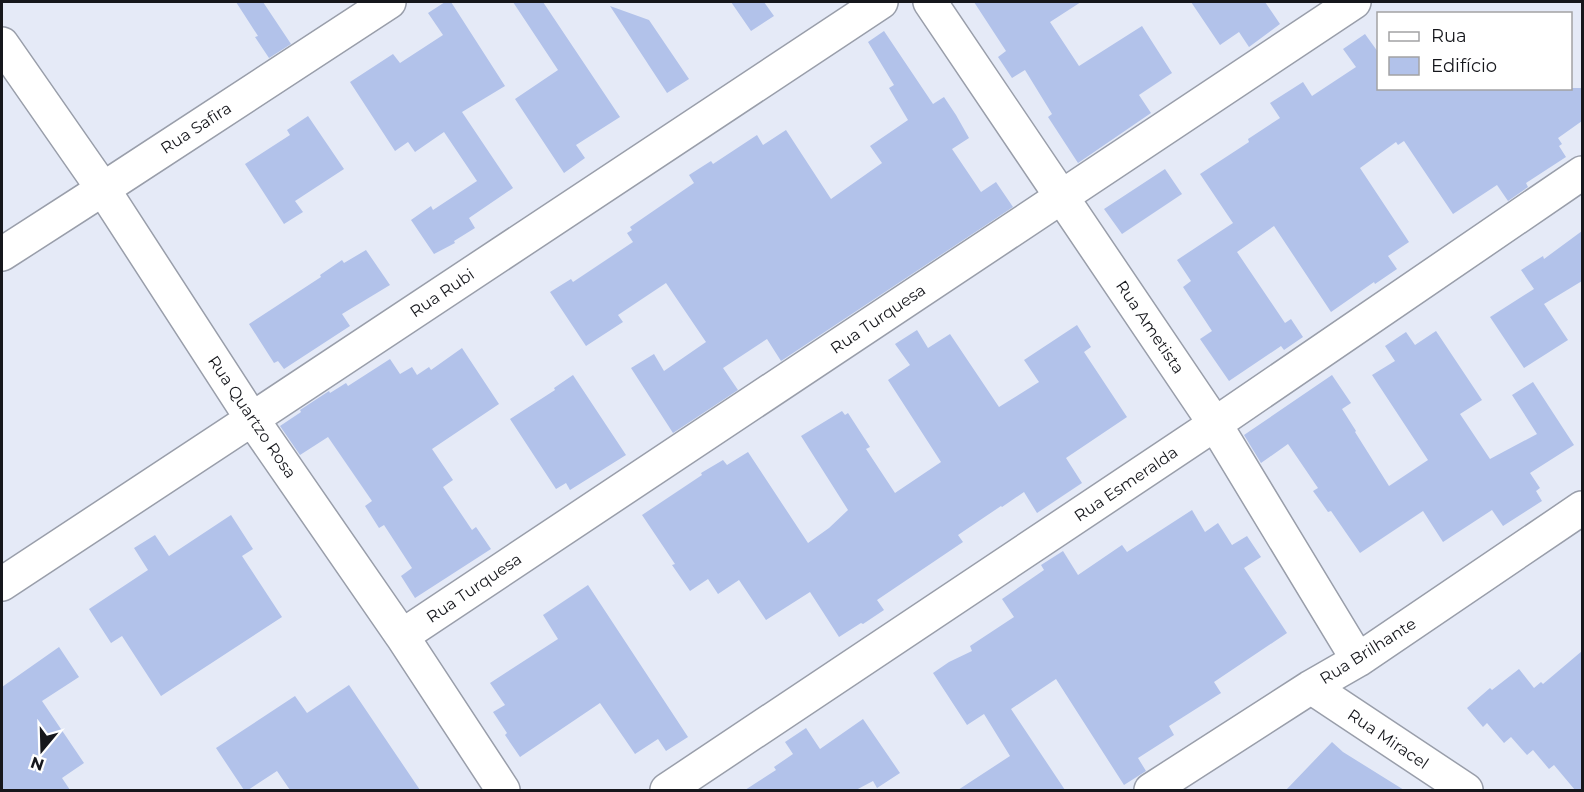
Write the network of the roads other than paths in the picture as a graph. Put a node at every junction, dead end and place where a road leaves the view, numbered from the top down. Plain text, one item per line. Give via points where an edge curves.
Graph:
1 (389, 2) edge
2 (881, 2) edge
3 (930, 2) edge
4 (1354, 2) edge
5 (2, 44) edge
6 (1582, 173) edge
7 (103, 189) junction
8 (1062, 197) junction
9 (2, 254) edge
10 (252, 419) junction
11 (1215, 424) junction
12 (1582, 508) edge
13 (9, 571) edge
14 (402, 636) junction
15 (1358, 660) junction
16 (1311, 687) junction
17 (503, 790) edge
18 (667, 790) edge
19 (1151, 790) edge
20 (1466, 790) edge

1 - 7 street, Rua Safira
2 - 10 street, Rua Rubi
3 - 8 street, Rua Ametista
4 - 8 street, Rua Turquesa
5 - 7 street, Rua Quartzo Rosa
6 - 11 street, Rua Esmeralda
7 - 9 street, Rua Safira
7 - 10 street, Rua Quartzo Rosa
8 - 11 street, Rua Ametista
8 - 14 street, Rua Turquesa
10 - 13 street, Rua Rubi
10 - 14 street, Rua Quartzo Rosa
11 - 15 street, Rua Ametista
11 - 18 street, Rua Esmeralda
12 - 15 street, Rua Brilhante
14 - 17 street, Rua Quartzo Rosa
15 - 16 street, Rua Brilhante
16 - 19 street, Rua Brilhante
16 - 20 street, Rua Miracel

